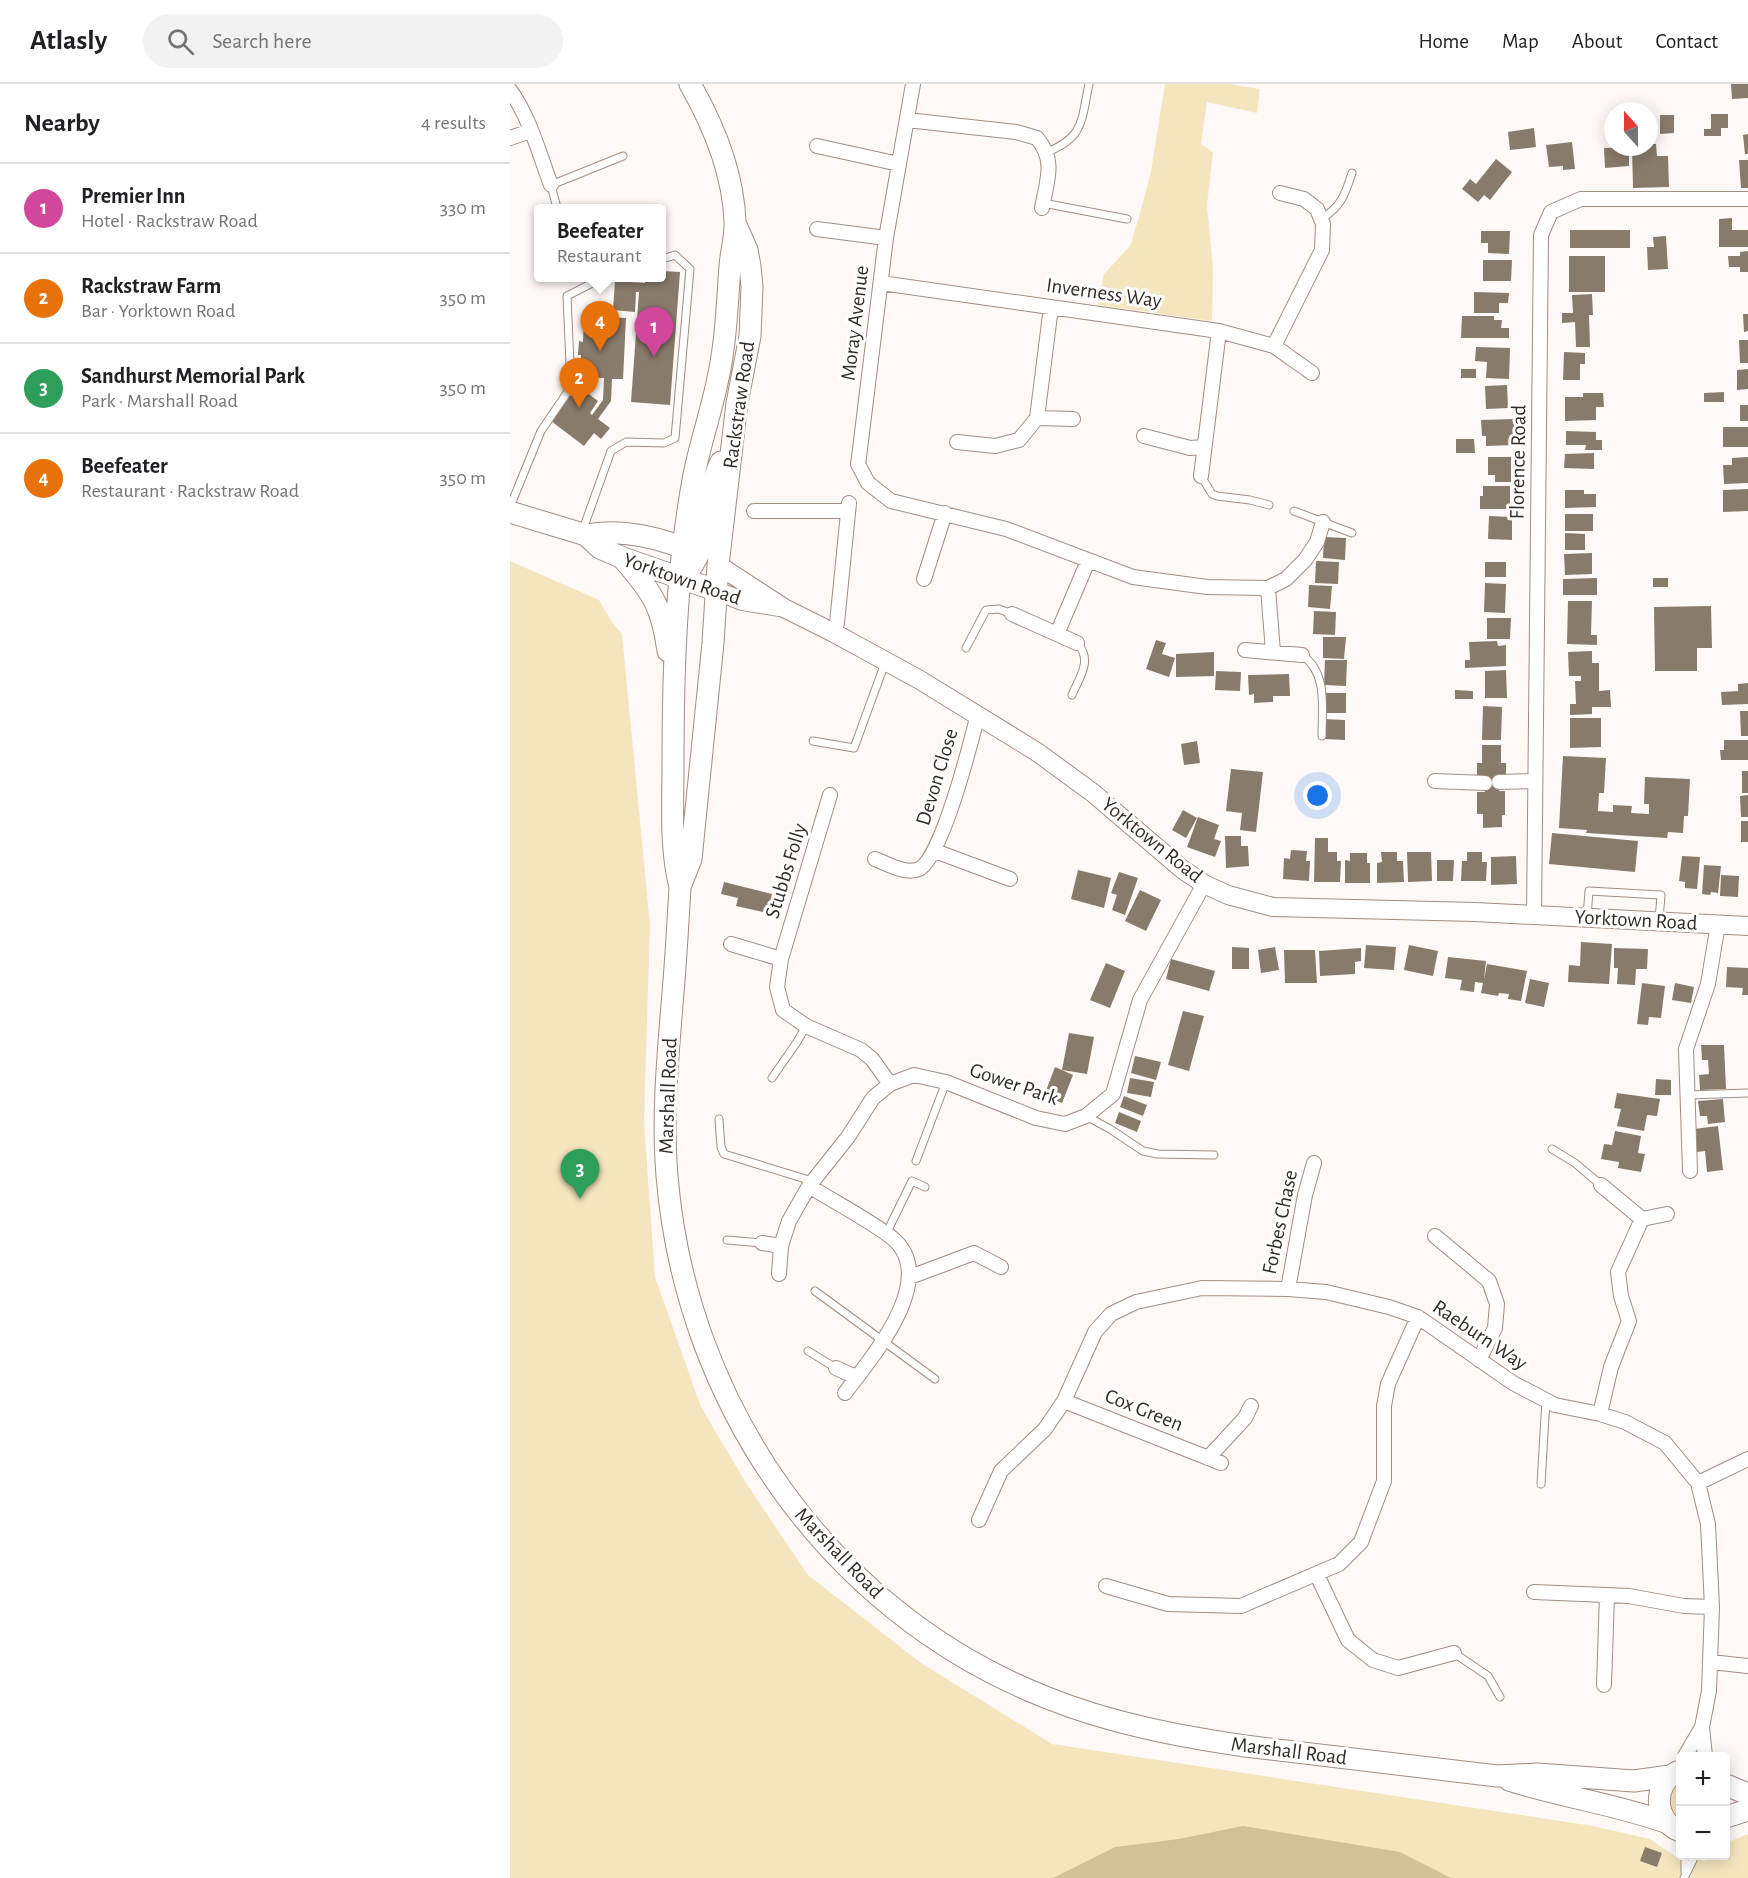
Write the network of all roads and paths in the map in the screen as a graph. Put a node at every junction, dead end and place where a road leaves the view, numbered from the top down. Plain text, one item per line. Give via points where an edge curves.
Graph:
1 (690, 84) edge
2 (913, 84) edge
3 (1089, 84) edge
4 (510, 90) edge
5 (907, 120) junction
6 (531, 131) junction
7 (510, 138) edge
8 (817, 146) dead end
9 (1047, 152) junction
10 (623, 156) dead end
11 (899, 164) junction
12 (1352, 173) dead end
13 (551, 185) junction
14 (1280, 193) dead end
15 (1748, 200) edge
16 (556, 204) edge
17 (1042, 205) joint
18 (1127, 219) dead end
19 (1321, 219) junction
20 (735, 223) junction
21 (817, 229) dead end
22 (886, 238) junction
23 (666, 258) edge
24 (594, 282) edge
25 (881, 283) junction
26 (1051, 307) junction
27 (1219, 332) junction
28 (1274, 346) junction
29 (1312, 373) dead end
30 (1037, 418) junction
31 (1073, 418) dead end
32 (1144, 436) dead end
33 (733, 439) junction
34 (957, 442) dead end
35 (1203, 447) junction
36 (1201, 476) joint
37 (1269, 504) dead end
38 (510, 507) edge
39 (754, 511) dead end
40 (1294, 511) dead end
41 (510, 512) edge
42 (945, 513) junction
43 (1323, 522) junction
44 (1352, 532) dead end
45 (584, 534) junction
46 (691, 552) junction
47 (623, 558) junction
48 (1088, 561) junction
49 (718, 565) junction
50 (681, 578) junction
51 (924, 579) dead end
52 (1268, 588) junction
53 (715, 590) junction
54 (784, 608) junction
55 (1012, 614) joint
56 (834, 633) junction
57 (1057, 634) junction
58 (1077, 643) joint
59 (966, 648) dead end
60 (1245, 650) dead end
61 (1273, 652) junction
62 (1302, 655) joint
63 (886, 661) junction
64 (673, 679) junction
65 (1072, 695) dead end
66 (978, 714) junction
67 (1322, 736) dead end
68 (813, 741) dead end
69 (1435, 781) dead end
70 (1535, 781) junction
71 (830, 795) dead end
72 (935, 851) junction
73 (875, 859) dead end
74 (1010, 879) dead end
75 (1204, 884) junction
76 (680, 887) junction
77 (1534, 915) junction
78 (1587, 917) junction
79 (1659, 920) junction
80 (1718, 924) junction
81 (1748, 926) edge
82 (731, 944) dead end
83 (781, 959) junction
84 (806, 1026) junction
85 (772, 1078) dead end
86 (945, 1082) junction
87 (890, 1084) junction
88 (1748, 1093) edge
89 (1688, 1095) junction
90 (1086, 1116) junction
91 (719, 1119) dead end
92 (1551, 1149) dead end
93 (1214, 1155) dead end
94 (916, 1161) dead end
95 (1314, 1163) dead end
96 (1690, 1171) dead end
97 (810, 1184) junction
98 (1601, 1185) joint
99 (925, 1187) dead end
100 (1667, 1214) dead end
101 (1642, 1219) junction
102 (886, 1234) junction
103 (1435, 1236) dead end
104 (727, 1240) dead end
105 (762, 1243) joint
106 (781, 1246) junction
107 (1001, 1268) dead end
108 (779, 1274) dead end
109 (910, 1276) junction
110 (1288, 1289) junction
111 (814, 1291) dead end
112 (1418, 1317) junction
113 (882, 1341) junction
114 (808, 1351) dead end
115 (1479, 1360) junction
116 (836, 1368) joint
117 (856, 1377) junction
118 (935, 1379) dead end
119 (845, 1393) dead end
120 (1546, 1400) junction
121 (1064, 1401) junction
122 (1251, 1406) dead end
123 (1600, 1414) junction
124 (1748, 1459) edge
125 (1541, 1484) dead end
126 (1698, 1484) junction
127 (979, 1520) dead end
128 (1317, 1575) junction
129 (1106, 1586) dead end
130 (1534, 1592) dead end
131 (1607, 1595) junction
132 (1712, 1607) junction
133 (1454, 1653) joint
134 (1711, 1662) junction
135 (1748, 1666) edge
136 (1604, 1685) dead end
137 (1500, 1698) dead end
138 (1702, 1727) junction
139 (1688, 1752) edge
140 (1705, 1752) edge
141 (1676, 1769) edge
142 (1676, 1771) edge
143 (1497, 1776) junction
144 (1730, 1787) edge
145 (1748, 1794) edge
146 (1748, 1810) edge
147 (1730, 1815) edge
148 (1676, 1830) edge
149 (1676, 1831) edge
150 (1684, 1860) edge
151 (1693, 1860) edge
152 (1684, 1878) edge

1 - 20 main road, Rackstraw Road via 724,159
2 - 5 street, Moray Avenue
3 - 9 lane via 1078,131
4 - 6 street
5 - 9 street via 1027,134 1037,138
5 - 11 street, Moray Avenue
6 - 7 street
6 - 13 street
8 - 11 street
9 - 17 street via 1049,166
10 - 13 lane
11 - 22 street, Moray Avenue
12 - 19 lane via 1341,202 1334,212
13 - 16 lane
14 - 19 street via 1304,198 1317,209
15 - 70 street, Florence Road via 1581,199 1551,212 1541,235
17 - 18 lane
19 - 28 street via 1322,250
20 - 33 main road, Rackstraw Road via 747,250 752,287 750,336
20 - 46 main road, Rackstraw Road via 723,355 697,457
21 - 22 street
22 - 25 street, Moray Avenue
23 - 45 lane via 675,255 690,269 675,438 664,443 626,442 611,450
24 - 38 lane via 567,296 571,387 541,431
25 - 26 street, Inverness Way
25 - 42 street, Moray Avenue via 858,464 868,483 891,501
26 - 27 street, Inverness Way
26 - 30 street
27 - 28 street, Inverness Way
27 - 35 street
28 - 29 street, Inverness Way
30 - 31 street
30 - 34 street via 1019,440 995,446
32 - 35 street via 1190,448
33 - 46 main road via 718,468 702,546
33 - 49 main road, Rackstraw Road
35 - 36 street
36 - 37 lane via 1212,494
39 - 56 street via 849,507
40 - 43 lane
41 - 45 main road, Yorktown Road
42 - 48 street, Moray Avenue via 1006,529
42 - 51 street
43 - 44 lane
43 - 52 street via 1317,542 1305,560 1286,579
45 - 46 main road, Yorktown Road via 620,532
45 - 47 main road, Yorktown Road via 600,548
46 - 49 main road, Yorktown Road
46 - 50 main road, Marshall Road
47 - 50 main road, Yorktown Road
47 - 64 main road via 649,589 658,607
48 - 52 street, Moray Avenue via 1133,577
48 - 57 street
49 - 53 main road, Rackstraw Road
49 - 54 street, Yorktown Road
50 - 53 main road, Yorktown Road
50 - 64 main road, Marshall Road
52 - 61 street
53 - 54 street, Yorktown Road via 742,601
53 - 76 main road, Marshall Road via 691,859
54 - 56 street, Yorktown Road
55 - 57 street
55 - 59 lane via 986,610
56 - 63 street, Yorktown Road
57 - 58 street
58 - 65 lane via 1086,657
60 - 61 street
61 - 62 street
62 - 67 lane via 1319,673
63 - 66 street, Yorktown Road
63 - 68 lane via 854,748
64 - 76 main road, Marshall Road via 675,864
66 - 72 street, Devon Close
66 - 75 street, Yorktown Road via 1093,793
69 - 70 street
70 - 77 street, Florence Road
71 - 83 street, Stubbs Folly
72 - 73 street, Devon Close via 920,868 908,871
72 - 74 street, Devon Close
75 - 77 street, Yorktown Road via 1273,907
75 - 90 street, Gower Park via 1140,1000 1113,1094
76 - 143 main road, Marshall Road via 665,1127 670,1204 687,1294 712,1367 748,1438 780,1487 832,1551 882,1599 959,1654 1028,1690 1073,1707 1204,1740
77 - 78 street, Yorktown Road
78 - 79 street, Yorktown Road
78 - 79 lane via 1589,891 1661,895
79 - 80 street, Yorktown Road
80 - 81 street, Yorktown Road
80 - 89 street via 1708,984 1686,1049
82 - 83 street
83 - 84 street, Stubbs Folly via 777,987 783,1010
84 - 85 lane
84 - 87 street, Stubbs Folly via 861,1050
86 - 87 street, Gower Park via 914,1075
86 - 90 street, Gower Park via 1036,1118 1065,1124
86 - 94 lane
87 - 97 street, Gower Park via 873,1098
88 - 89 lane
89 - 96 street
90 - 93 lane via 1143,1151
91 - 97 lane via 724,1154
92 - 98 lane
95 - 110 street, Forbes Chase
97 - 102 street
97 - 106 street, Gower Park via 789,1221
98 - 101 street
99 - 102 lane via 912,1181
100 - 101 street
101 - 123 street via 1618,1272 1629,1321 1611,1367
102 - 109 street via 904,1254
103 - 115 street via 1489,1281 1497,1304 1495,1328
104 - 105 lane
105 - 106 street
106 - 108 street, Gower Park
107 - 109 street via 974,1253
109 - 113 street via 904,1304
110 - 112 street, Raeburn Way via 1326,1293
110 - 121 street, Raeburn Way via 1203,1288 1136,1302 1111,1314 1095,1332
111 - 113 lane
112 - 115 street, Raeburn Way
112 - 128 street via 1388,1384 1384,1407 1384,1481 1377,1502 1361,1542 1339,1564
113 - 117 street
113 - 118 lane
114 - 116 lane
115 - 120 street, Raeburn Way
116 - 117 street
117 - 119 street
120 - 123 street, Raeburn Way
120 - 125 lane
121 - 122 street, Cox Green via 1215,1460
121 - 127 street, Raeburn Way via 1045,1429 1000,1471
123 - 126 street, Raeburn Way via 1665,1443
124 - 126 street
126 - 132 street, Raeburn Way via 1708,1524
128 - 129 street via 1241,1606 1168,1604
128 - 133 street via 1348,1640 1373,1660 1398,1668
130 - 131 street
131 - 132 street
131 - 136 street
132 - 134 street, Raeburn Way
133 - 137 lane via 1488,1676
134 - 135 street
134 - 138 street, Raeburn Way
138 - 139 street, Raeburn Way
138 - 140 street, Raeburn Way
141 - 143 main road, Marshall Road via 1634,1781 1538,1774
142 - 148 main road via 1662,1786 1659,1797 1660,1811
143 - 149 main road, Marshall Road via 1620,1808
144 - 145 main road
146 - 147 main road
150 - 152 lane
151 - 152 lane

